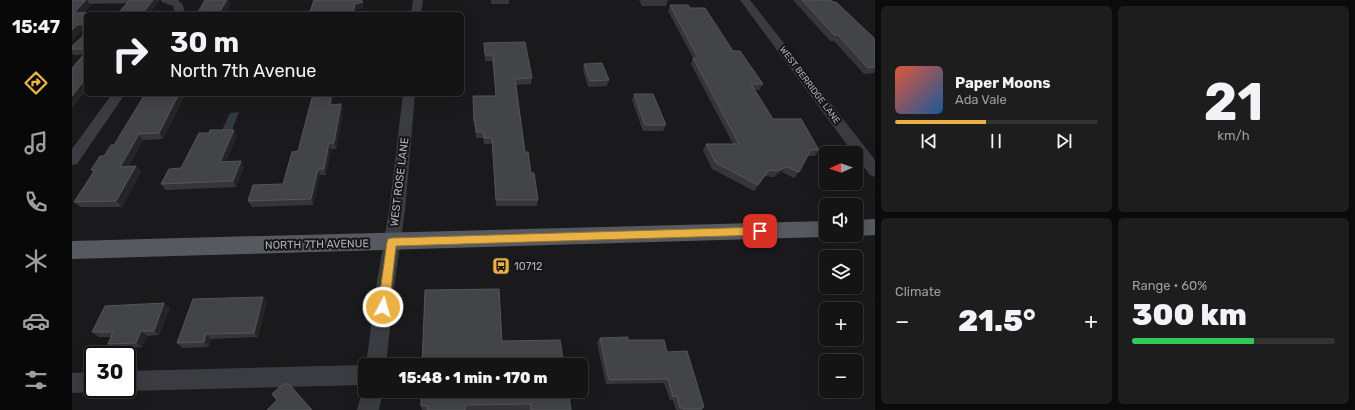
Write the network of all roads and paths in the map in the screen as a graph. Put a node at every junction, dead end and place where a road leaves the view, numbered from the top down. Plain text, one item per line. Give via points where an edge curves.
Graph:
1 (150, 0) edge
2 (418, 0) edge
3 (745, 0) edge
4 (116, 1) edge
5 (170, 1) edge
6 (72, 2) edge
7 (108, 10) dead end
8 (177, 12) edge
9 (416, 12) edge
10 (118, 96) edge
11 (409, 96) edge
12 (72, 160) edge
13 (875, 170) edge
14 (875, 227) edge
15 (863, 228) edge
16 (819, 229) edge
17 (392, 242) junction
18 (72, 250) edge
19 (377, 358) edge
20 (358, 375) edge
21 (136, 381) edge
22 (84, 382) edge
23 (72, 383) edge
24 (371, 398) edge
25 (368, 410) edge

1 - 4 street
2 - 9 street
3 - 13 street, WEST BERRIDGE LANE
4 - 6 street
4 - 7 street
5 - 8 street via 179,8
10 - 12 street
11 - 17 street, WEST ROSE LANE
14 - 15 main road
16 - 17 main road, NORTH 7TH AVENUE
17 - 18 main road, NORTH 7TH AVENUE
17 - 19 street, WEST ROSE LANE
20 - 21 street
22 - 23 street
24 - 25 street

